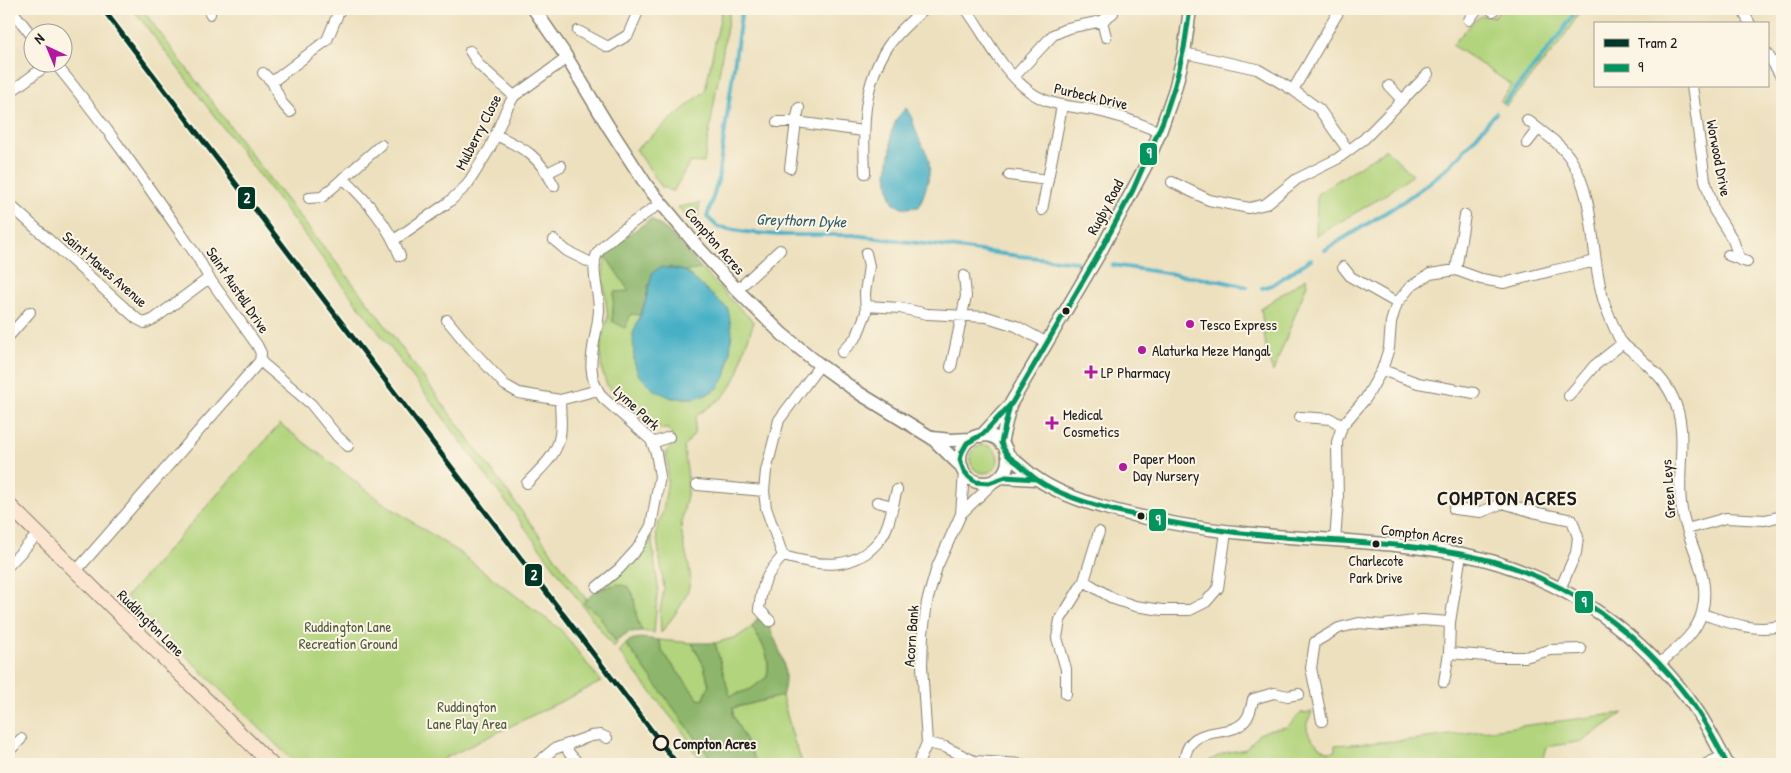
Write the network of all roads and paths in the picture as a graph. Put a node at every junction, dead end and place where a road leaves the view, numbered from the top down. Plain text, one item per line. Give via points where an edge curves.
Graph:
1 (11, 9) edge
2 (340, 9) edge
3 (534, 9) edge
4 (639, 9) edge
5 (924, 9) edge
6 (966, 9) edge
7 (1190, 9) edge
8 (1340, 9) edge
9 (1477, 9) edge
10 (1742, 9) edge
11 (1113, 13) dead end
12 (1470, 20) dead end
13 (1102, 21) junction
14 (1749, 22) edge
15 (22, 23) edge
16 (578, 30) dead end
17 (1106, 37) dead end
18 (470, 51) dead end
19 (1184, 53) junction
20 (1768, 55) edge
21 (567, 58) junction
22 (39, 72) edge
23 (62, 72) edge
24 (263, 73) dead end
25 (1428, 74) dead end
26 (1014, 77) junction
27 (1782, 78) edge
28 (272, 82) junction
29 (1389, 86) dead end
30 (1692, 88) edge
31 (1293, 90) junction
32 (9, 93) edge
33 (514, 96) junction
34 (1402, 100) junction
35 (1062, 106) junction
36 (799, 108) dead end
37 (290, 112) dead end
38 (1527, 120) dead end
39 (777, 122) dead end
40 (796, 122) junction
41 (1538, 129) junction
42 (863, 131) junction
43 (1160, 132) junction
44 (496, 134) junction
45 (1527, 144) dead end
46 (381, 145) dead end
47 (1348, 150) junction
48 (561, 166) dead end
49 (790, 168) dead end
50 (547, 173) junction
51 (865, 173) dead end
52 (1009, 175) dead end
53 (343, 178) junction
54 (1048, 180) junction
55 (1172, 182) dead end
56 (554, 186) dead end
57 (309, 198) dead end
58 (661, 203) junction
59 (9, 204) edge
60 (1042, 210) dead end
61 (1465, 215) dead end
62 (394, 240) junction
63 (554, 240) dead end
64 (780, 250) dead end
65 (866, 253) dead end
66 (1728, 255) dead end
67 (400, 256) dead end
68 (1596, 261) junction
69 (594, 265) junction
70 (1343, 267) dead end
71 (1456, 270) junction
72 (964, 276) dead end
73 (209, 278) junction
74 (736, 290) junction
75 (1397, 304) junction
76 (866, 306) junction
77 (30, 312) dead end
78 (962, 316) junction
79 (447, 320) dead end
80 (9, 336) edge
81 (1047, 343) junction
82 (1623, 343) junction
83 (842, 352) dead end
84 (260, 361) junction
85 (820, 366) junction
86 (951, 367) dead end
87 (1382, 370) junction
88 (598, 390) junction
89 (1474, 393) dead end
90 (1568, 396) dead end
91 (560, 400) junction
92 (1010, 405) junction
93 (1300, 417) dead end
94 (1342, 426) junction
95 (669, 437) dead end
96 (932, 438) junction
97 (976, 438) junction
98 (653, 443) junction
99 (348, 446) dead end
100 (1004, 449) junction
101 (963, 470) junction
102 (997, 479) junction
103 (1036, 479) junction
104 (526, 483) dead end
105 (697, 485) dead end
106 (897, 490) dead end
107 (764, 491) junction
108 (877, 502) dead end
109 (9, 505) edge
110 (893, 506) junction
111 (1454, 509) dead end
112 (961, 514) junction
113 (1782, 516) edge
114 (1687, 529) junction
115 (1099, 532) dead end
116 (1226, 532) junction
117 (38, 534) junction
118 (1335, 541) junction
119 (1461, 554) junction
120 (783, 556) junction
121 (9, 565) edge
122 (76, 571) junction
123 (1084, 581) junction
124 (597, 587) dead end
125 (1560, 589) junction
126 (1702, 614) junction
127 (770, 621) dead end
128 (1450, 622) junction
129 (1782, 626) edge
130 (1581, 650) dead end
131 (1448, 653) junction
132 (1659, 664) junction
133 (1444, 682) dead end
134 (1066, 694) dead end
135 (1299, 694) dead end
136 (1322, 720) dead end
137 (607, 738) dead end
138 (21, 739) dead end
139 (927, 743) junction
140 (566, 745) junction
141 (9, 750) edge
142 (1725, 760) edge
143 (271, 764) edge
144 (536, 764) edge
145 (579, 764) edge
146 (918, 764) edge
147 (1022, 764) edge
148 (1184, 764) edge
149 (1706, 764) edge

1 - 15 street
2 - 28 street via 326,40
3 - 21 street, Compton Acres
4 - 16 street via 628,35 608,47
5 - 42 street via 890,44 878,63 870,85
6 - 26 street, Purbeck Drive
7 - 19 street, Rugby Road
8 - 31 street
9 - 12 street
10 - 14 street
11 - 13 street
13 - 17 street
13 - 26 street via 1068,28 1054,35
18 - 33 street via 479,65
19 - 31 street via 1257,69
19 - 43 street, Rugby Road
20 - 27 street
21 - 33 street, Mulberry Close
21 - 58 street, Compton Acres via 608,126
22 - 32 street
23 - 73 street, Saint Austell Drive via 113,136
24 - 28 street
25 - 34 street
26 - 35 street, Purbeck Drive via 1043,100
28 - 37 street
29 - 34 street
30 - 66 street, Worwood Drive via 1705,180 1714,210 1743,261
31 - 47 street via 1319,109
33 - 44 street, Mulberry Close
34 - 47 street via 1364,139
35 - 43 street, Purbeck Drive via 1114,115
35 - 54 street
36 - 40 street
38 - 41 street, Green Leys
39 - 40 street
40 - 42 street
40 - 49 street
41 - 45 street
41 - 68 street, Green Leys via 1569,157 1581,182 1590,215
42 - 51 street
43 - 81 street, Rugby Road via 1117,222
44 - 50 street via 528,151
44 - 62 street, Mulberry Close via 467,185 449,202
46 - 53 street
47 - 55 street via 1297,179 1266,204 1249,208 1208,200
48 - 50 street
50 - 56 street
52 - 54 street
53 - 57 street via 322,196
53 - 62 street via 367,202
54 - 60 street
58 - 69 street via 604,244
58 - 74 street, Compton Acres
59 - 73 street, Saint Mawes Avenue via 145,323 154,320
61 - 71 street
62 - 67 street
63 - 69 street
64 - 74 street
65 - 76 street via 869,266
68 - 71 street via 1504,283
68 - 82 street, Green Leys via 1605,304
69 - 88 street, Lyme Park via 599,310 591,352
70 - 75 street via 1351,277
71 - 75 street via 1430,274 1410,287
72 - 78 street via 966,296
73 - 84 street, Saint Austell Drive via 258,345
74 - 85 street, Compton Acres
75 - 87 street
76 - 78 street
76 - 83 street via 857,336
77 - 80 street
78 - 81 street via 994,319 1016,326
78 - 86 street
79 - 91 street via 505,385 519,393
81 - 92 street, Rugby Road
82 - 90 street via 1594,366
82 - 114 street, Green Leys via 1658,374 1674,398 1680,421 1680,488
84 - 99 street via 311,404
84 - 122 street
85 - 96 street, Compton Acres
85 - 107 street via 780,420
87 - 89 street via 1418,383
87 - 94 street via 1366,398
88 - 91 street
88 - 98 street, Lyme Park
91 - 104 street via 558,443 551,457
92 - 97 street, Rugby Road
92 - 100 street, Rugby Road
93 - 94 street via 1331,419
94 - 118 street via 1337,442
95 - 98 street
96 - 97 street, Compton Acres
96 - 101 street, Compton Acres
97 - 100 street via 991,436
97 - 101 street via 962,451 960,462
98 - 124 street, Lyme Park via 660,476 651,526 637,549
100 - 102 street via 1007,467
100 - 103 street, Compton Acres
101 - 102 street via 976,482 989,483
101 - 112 street, Acorn Bank
102 - 103 street, Compton Acres
102 - 112 street, Acorn Bank
103 - 116 street, Compton Acres via 1080,500 1122,512
105 - 107 street
106 - 110 street
107 - 120 street via 766,508
108 - 110 street
109 - 117 main road, Ruddington Lane
110 - 120 street via 882,537 860,558 835,564 808,563
111 - 125 street via 1481,512 1503,503 1572,520 1578,537 1576,553
112 - 139 street, Acorn Bank via 937,567 927,602 922,666
113 - 114 street via 1764,520 1726,518
114 - 126 street, Green Leys via 1703,574
115 - 123 street
116 - 118 street, Compton Acres
116 - 123 street via 1218,588 1206,602 1190,610 1135,606
117 - 121 street
117 - 122 main road, Ruddington Lane
118 - 119 street, Compton Acres
119 - 125 street, Compton Acres via 1524,572
119 - 128 street
120 - 127 street via 764,580 760,596 759,609
122 - 143 main road, Ruddington Lane
123 - 134 street via 1060,620 1057,638 1066,669
125 - 132 street, Compton Acres via 1613,623
126 - 129 street via 1750,628
126 - 132 street, Green Leys via 1693,632
128 - 131 street
128 - 136 street via 1359,623 1339,628 1315,642 1311,668
130 - 131 street via 1550,650 1525,657
131 - 133 street
132 - 142 street, Compton Acres via 1688,698
135 - 148 street via 1274,693 1253,699 1247,718 1235,729 1206,733 1192,743 1185,754
137 - 140 street via 590,736
138 - 141 street
139 - 146 street, Acorn Bank
139 - 147 street via 945,747 974,761
140 - 144 street via 554,749
140 - 145 street
142 - 149 street

